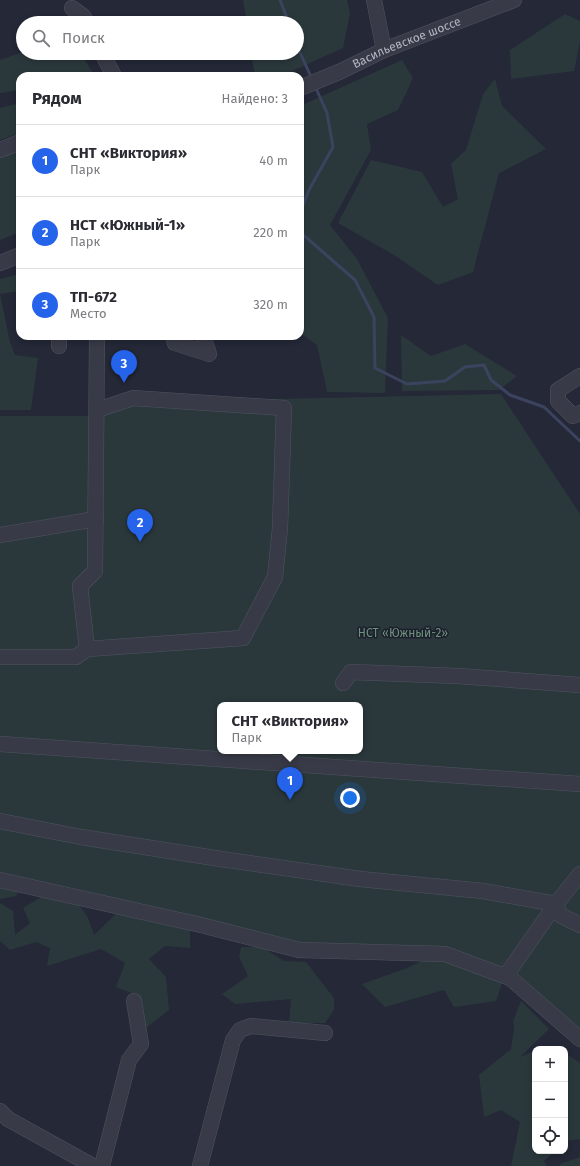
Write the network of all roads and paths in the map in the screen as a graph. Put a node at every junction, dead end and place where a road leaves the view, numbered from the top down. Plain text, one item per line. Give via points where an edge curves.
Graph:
1 (374, 0) edge
2 (514, 0) edge
3 (72, 8) dead end
4 (83, 16) edge
5 (384, 50) junction
6 (106, 60) edge
7 (112, 72) edge
8 (304, 86) edge
9 (16, 144) edge
10 (0, 150) edge
11 (16, 256) edge
12 (0, 263) edge
13 (97, 340) edge
14 (174, 340) edge
15 (204, 340) edge
16 (580, 376) edge
17 (97, 410) junction
18 (580, 413) edge
19 (96, 518) junction
20 (0, 534) edge
21 (87, 649) junction
22 (0, 657) edge
23 (343, 683) dead end
24 (580, 685) edge
25 (0, 744) edge
26 (580, 784) edge
27 (0, 821) edge
28 (580, 874) edge
29 (0, 880) edge
30 (556, 904) junction
31 (580, 925) edge
32 (510, 978) junction
33 (134, 1001) dead end
34 (325, 1033) dead end
35 (580, 1039) edge
36 (0, 1111) edge
37 (93, 1166) edge
38 (102, 1166) edge
39 (200, 1166) edge

1 - 5 street
2 - 5 street, Васильевское шоссе
3 - 4 street
5 - 8 street, Васильевское шоссе
6 - 7 street
9 - 10 street
11 - 12 street
13 - 17 street
14 - 15 street via 175,343 209,354
16 - 18 street via 558,390 558,401 573,416
17 - 19 street
17 - 21 street via 133,398 284,408 280,528 275,576 243,638
19 - 20 street
19 - 21 street via 95,572 80,586
21 - 22 street via 76,657
23 - 24 street via 351,672 458,676
25 - 26 street
27 - 30 street via 81,837 221,859 360,879 483,891
28 - 30 street
29 - 32 street via 201,925 299,950 445,954
30 - 31 street via 560,915
30 - 32 street via 509,971
32 - 35 street
33 - 38 street via 141,1044 129,1060
34 - 39 street via 251,1026 240,1030 233,1040
36 - 37 street

